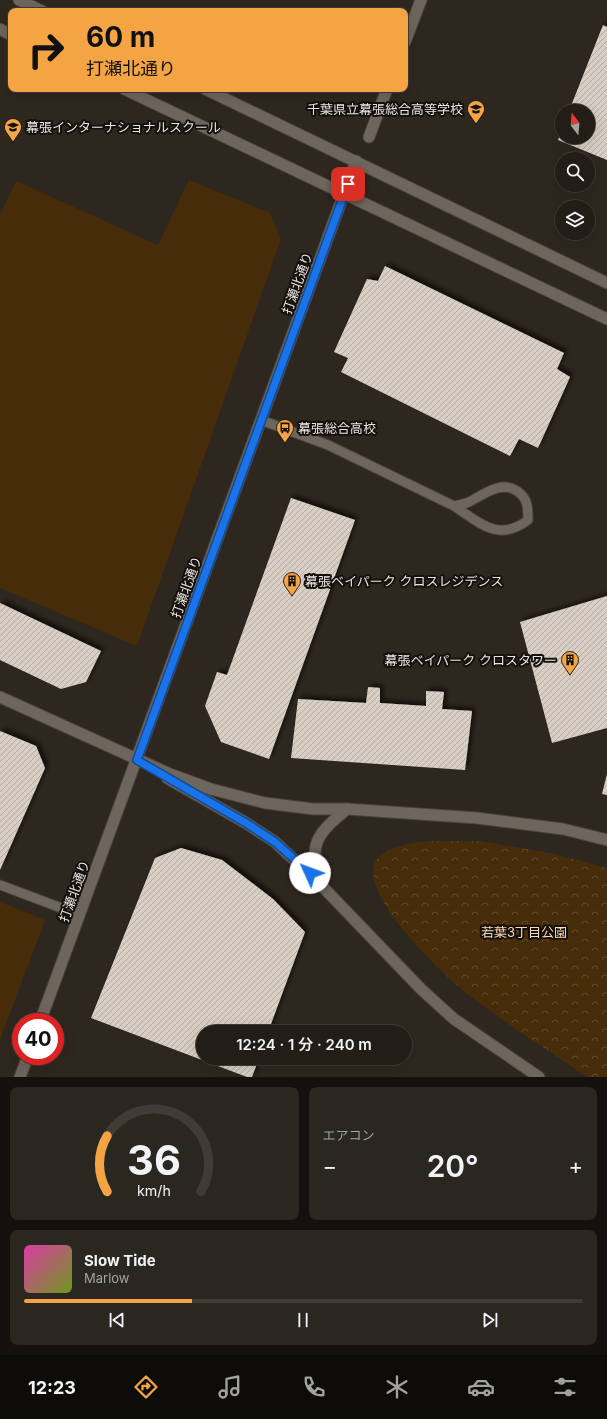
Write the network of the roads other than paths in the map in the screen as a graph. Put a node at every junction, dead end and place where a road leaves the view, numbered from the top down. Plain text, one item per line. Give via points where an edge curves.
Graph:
1 (19, 0) edge
2 (421, 0) edge
3 (36, 8) edge
4 (408, 34) edge
5 (130, 92) edge
6 (211, 92) edge
7 (386, 92) edge
8 (369, 137) dead end
9 (356, 161) junction
10 (343, 195) junction
11 (607, 284) edge
12 (607, 319) edge
13 (262, 420) junction
14 (454, 506) junction
15 (0, 697) edge
16 (137, 760) junction
17 (347, 809) junction
18 (607, 840) edge
19 (319, 883) junction
20 (0, 885) edge
21 (80, 915) junction
22 (43, 1013) edge
23 (25, 1065) edge
24 (20, 1077) edge
25 (539, 1077) edge

1 - 3 street
2 - 4 street
5 - 10 street
6 - 9 street
7 - 8 street
9 - 10 street, 打瀬北通り
9 - 11 street
10 - 12 street
10 - 13 street, 打瀬北通り
13 - 14 lane via 328,445
13 - 16 street, 打瀬北通り
14 - 14 lane via 497,488 511,487 523,495 528,507 528,520 518,528 500,530 480,525
15 - 16 street
16 - 17 street via 211,789 265,803 312,809
16 - 19 street via 275,842
16 - 21 street, 打瀬北通り
17 - 18 street via 520,823 563,829
17 - 19 street via 326,826 314,851
19 - 25 street via 421,989 454,1019
20 - 21 lane
21 - 22 street, 打瀬北通り
23 - 24 street

